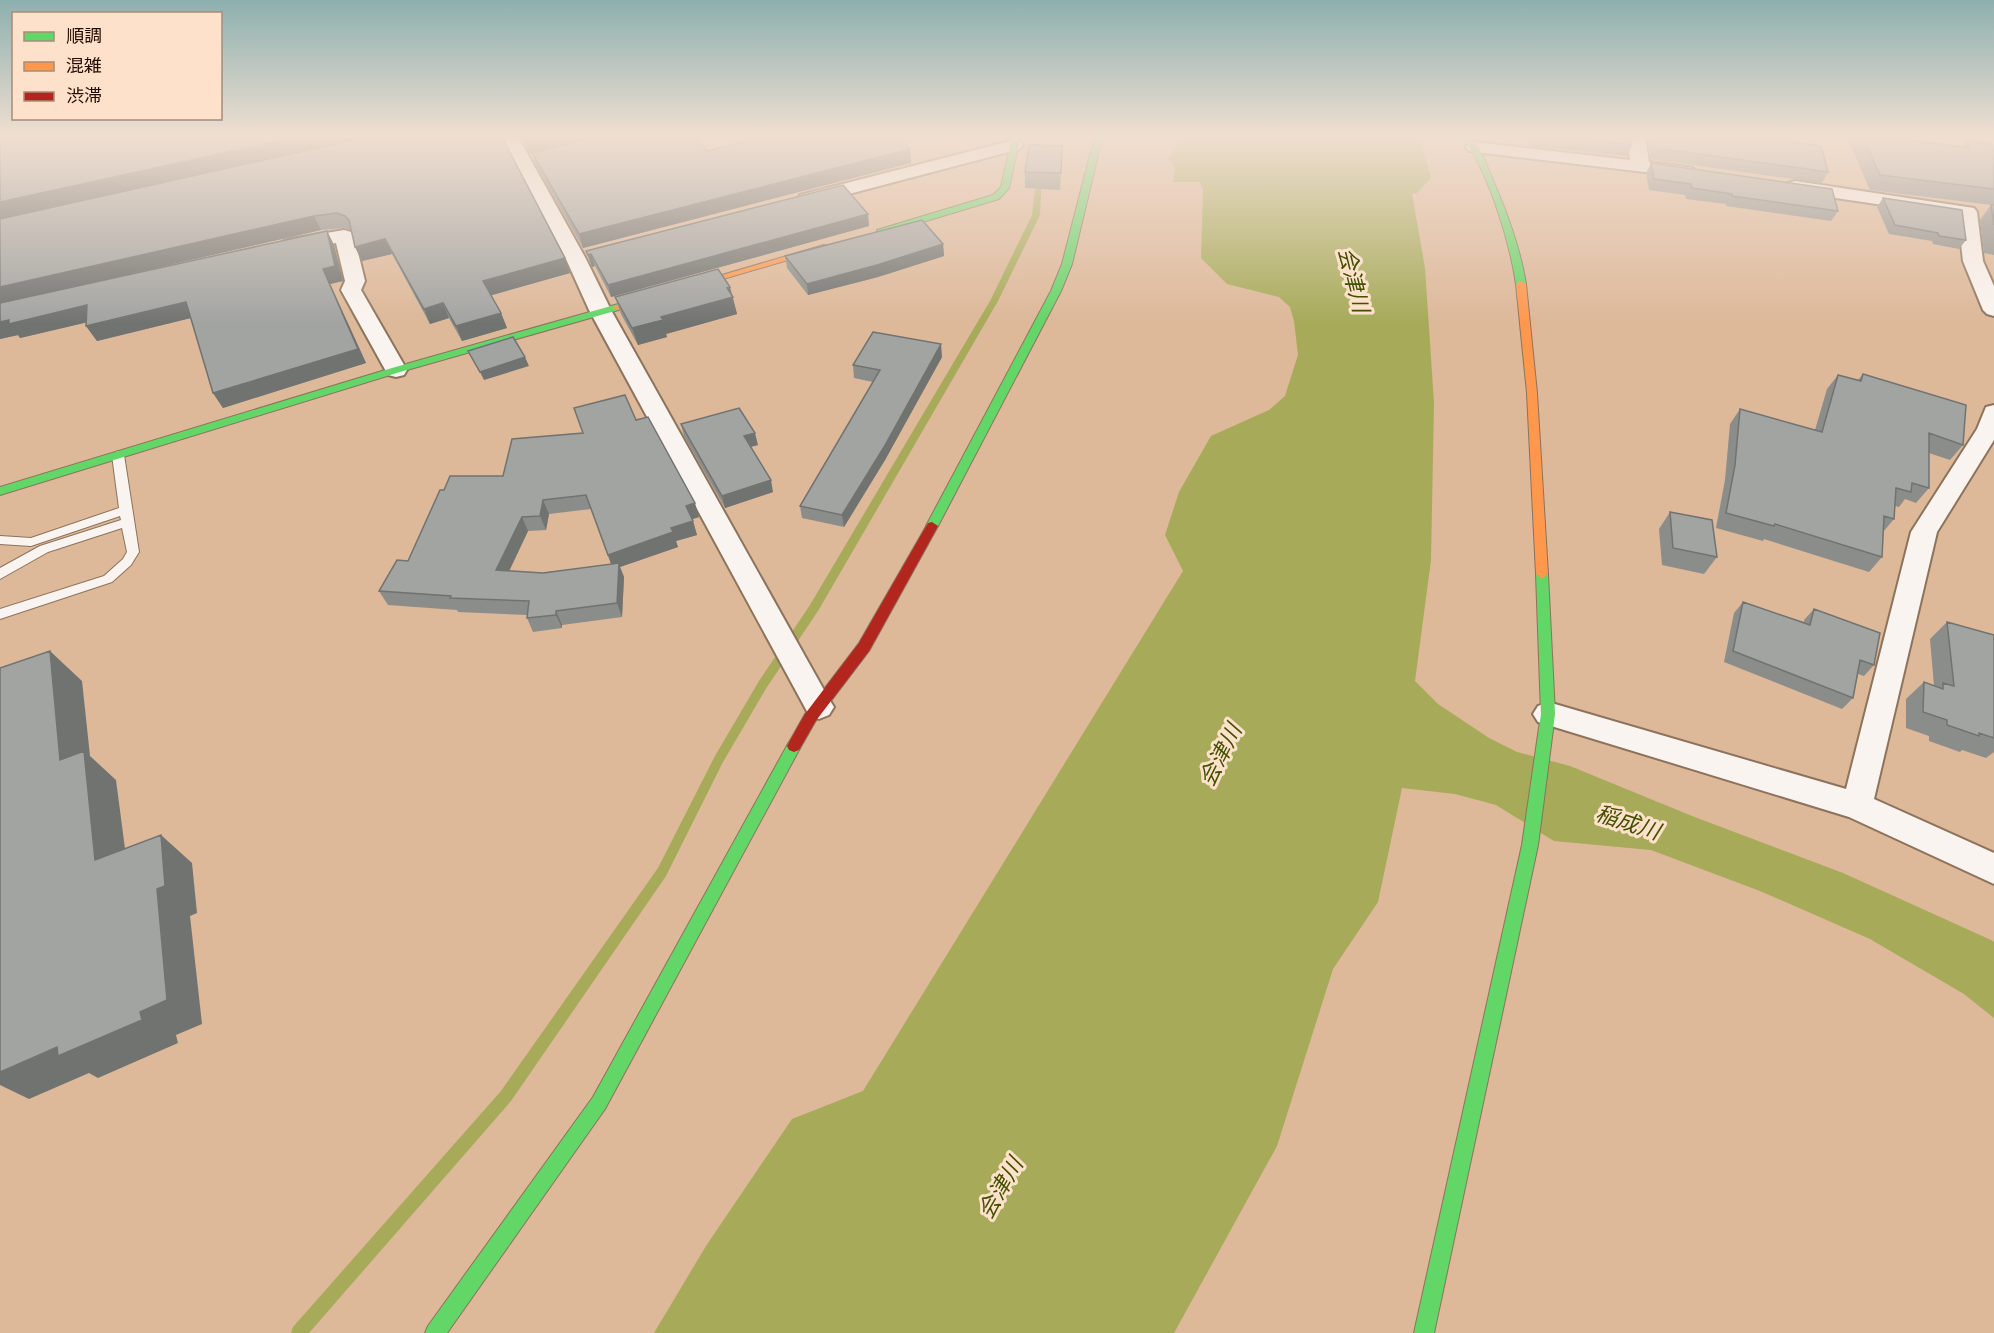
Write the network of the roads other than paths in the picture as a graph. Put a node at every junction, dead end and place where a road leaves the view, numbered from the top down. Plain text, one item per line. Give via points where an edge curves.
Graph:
1 (548, 199) edge
2 (805, 199) edge
3 (992, 199) edge
4 (1083, 199) edge
5 (1495, 199) edge
6 (1881, 199) edge
7 (784, 205) edge
8 (865, 236) edge
9 (842, 243) edge
10 (277, 248) edge
11 (599, 253) edge
12 (576, 259) junction
13 (600, 310) junction
14 (1994, 310) edge
15 (396, 370) junction
16 (1994, 412) edge
17 (118, 455) junction
18 (0, 491) edge
19 (126, 516) junction
20 (0, 540) edge
21 (0, 574) edge
22 (0, 614) edge
23 (819, 707) junction
24 (1548, 714) junction
25 (1857, 806) junction
26 (1994, 870) edge
27 (435, 1333) edge
28 (1424, 1333) edge

1 - 12 street
2 - 7 street
3 - 8 street
4 - 23 street via 1056,291 920,549 864,647
5 - 24 street via 1519,265 1526,317
6 - 14 street via 1976,212 1973,261
9 - 13 street
10 - 15 street via 344,236 355,281 351,290
11 - 12 street
12 - 13 street
13 - 15 street
13 - 23 street
15 - 17 street
16 - 25 street via 1989,429 1924,532
17 - 18 street
17 - 19 lane
19 - 20 lane via 32,542
19 - 21 lane via 44,549
19 - 22 lane via 133,552 118,572 108,579
23 - 27 street via 599,1103
24 - 25 street
24 - 28 street via 1530,845
25 - 26 street

